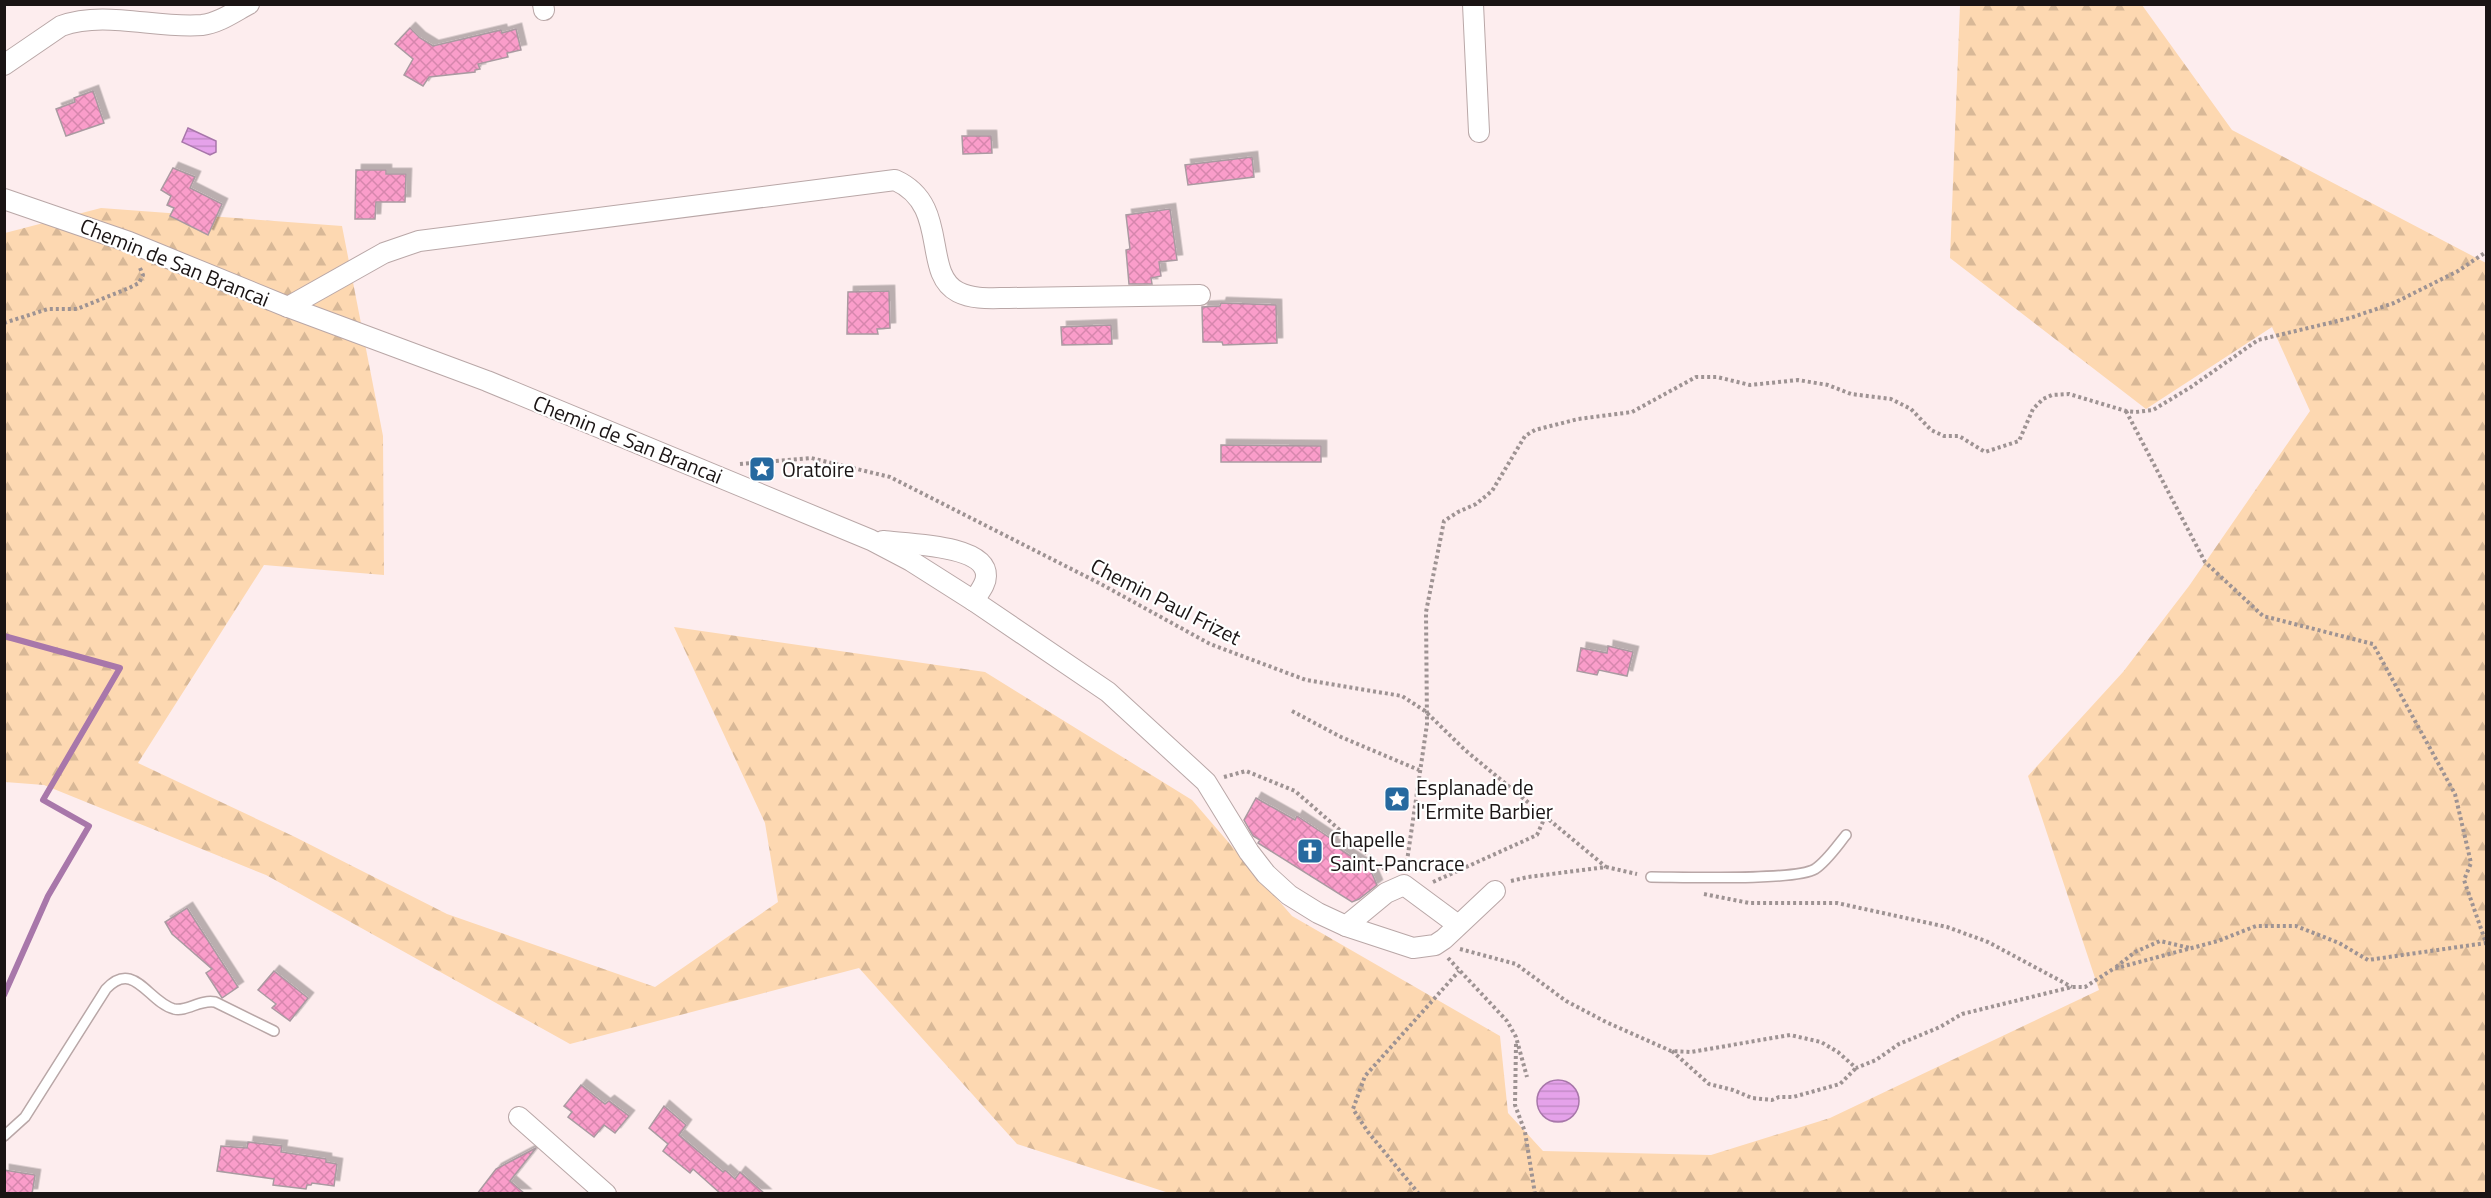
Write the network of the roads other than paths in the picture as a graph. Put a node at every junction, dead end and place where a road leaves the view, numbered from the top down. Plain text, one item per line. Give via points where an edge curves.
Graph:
1 (1473, 4) edge
2 (246, 5) edge
3 (4, 65) edge
4 (1479, 132) dead end
5 (4, 199) edge
6 (1200, 296) dead end
7 (288, 307) junction
8 (871, 540) junction
9 (974, 601) junction
10 (1846, 835) dead end
11 (1651, 877) road end
12 (1495, 891) road end
13 (1458, 925) junction
14 (1346, 926) junction
15 (274, 1031) dead end
16 (519, 1117) dead end
17 (4, 1136) edge
18 (606, 1194) edge

1 - 4 street
2 - 3 street via 202,25 105,20 70,23
5 - 7 street, Chemin de San Brancai via 129,242
6 - 7 street via 977,298 958,292 940,270 926,210 913,190 895,180 419,242 384,253
7 - 8 street, Chemin de San Brancai via 487,381
8 - 9 street, Chemin de San Brancai
8 - 9 street via 952,549 973,556 986,574
9 - 14 street, Chemin de San Brancai via 1108,692 1206,782 1266,874 1289,895
10 - 11 lane via 1810,872
12 - 13 street
13 - 14 street, Chemin de San Brancai via 1435,945 1413,948
13 - 14 street via 1408,888 1386,893
15 - 17 lane via 207,1000 176,1010 130,979 116,980 106,989 25,1117
16 - 18 street

